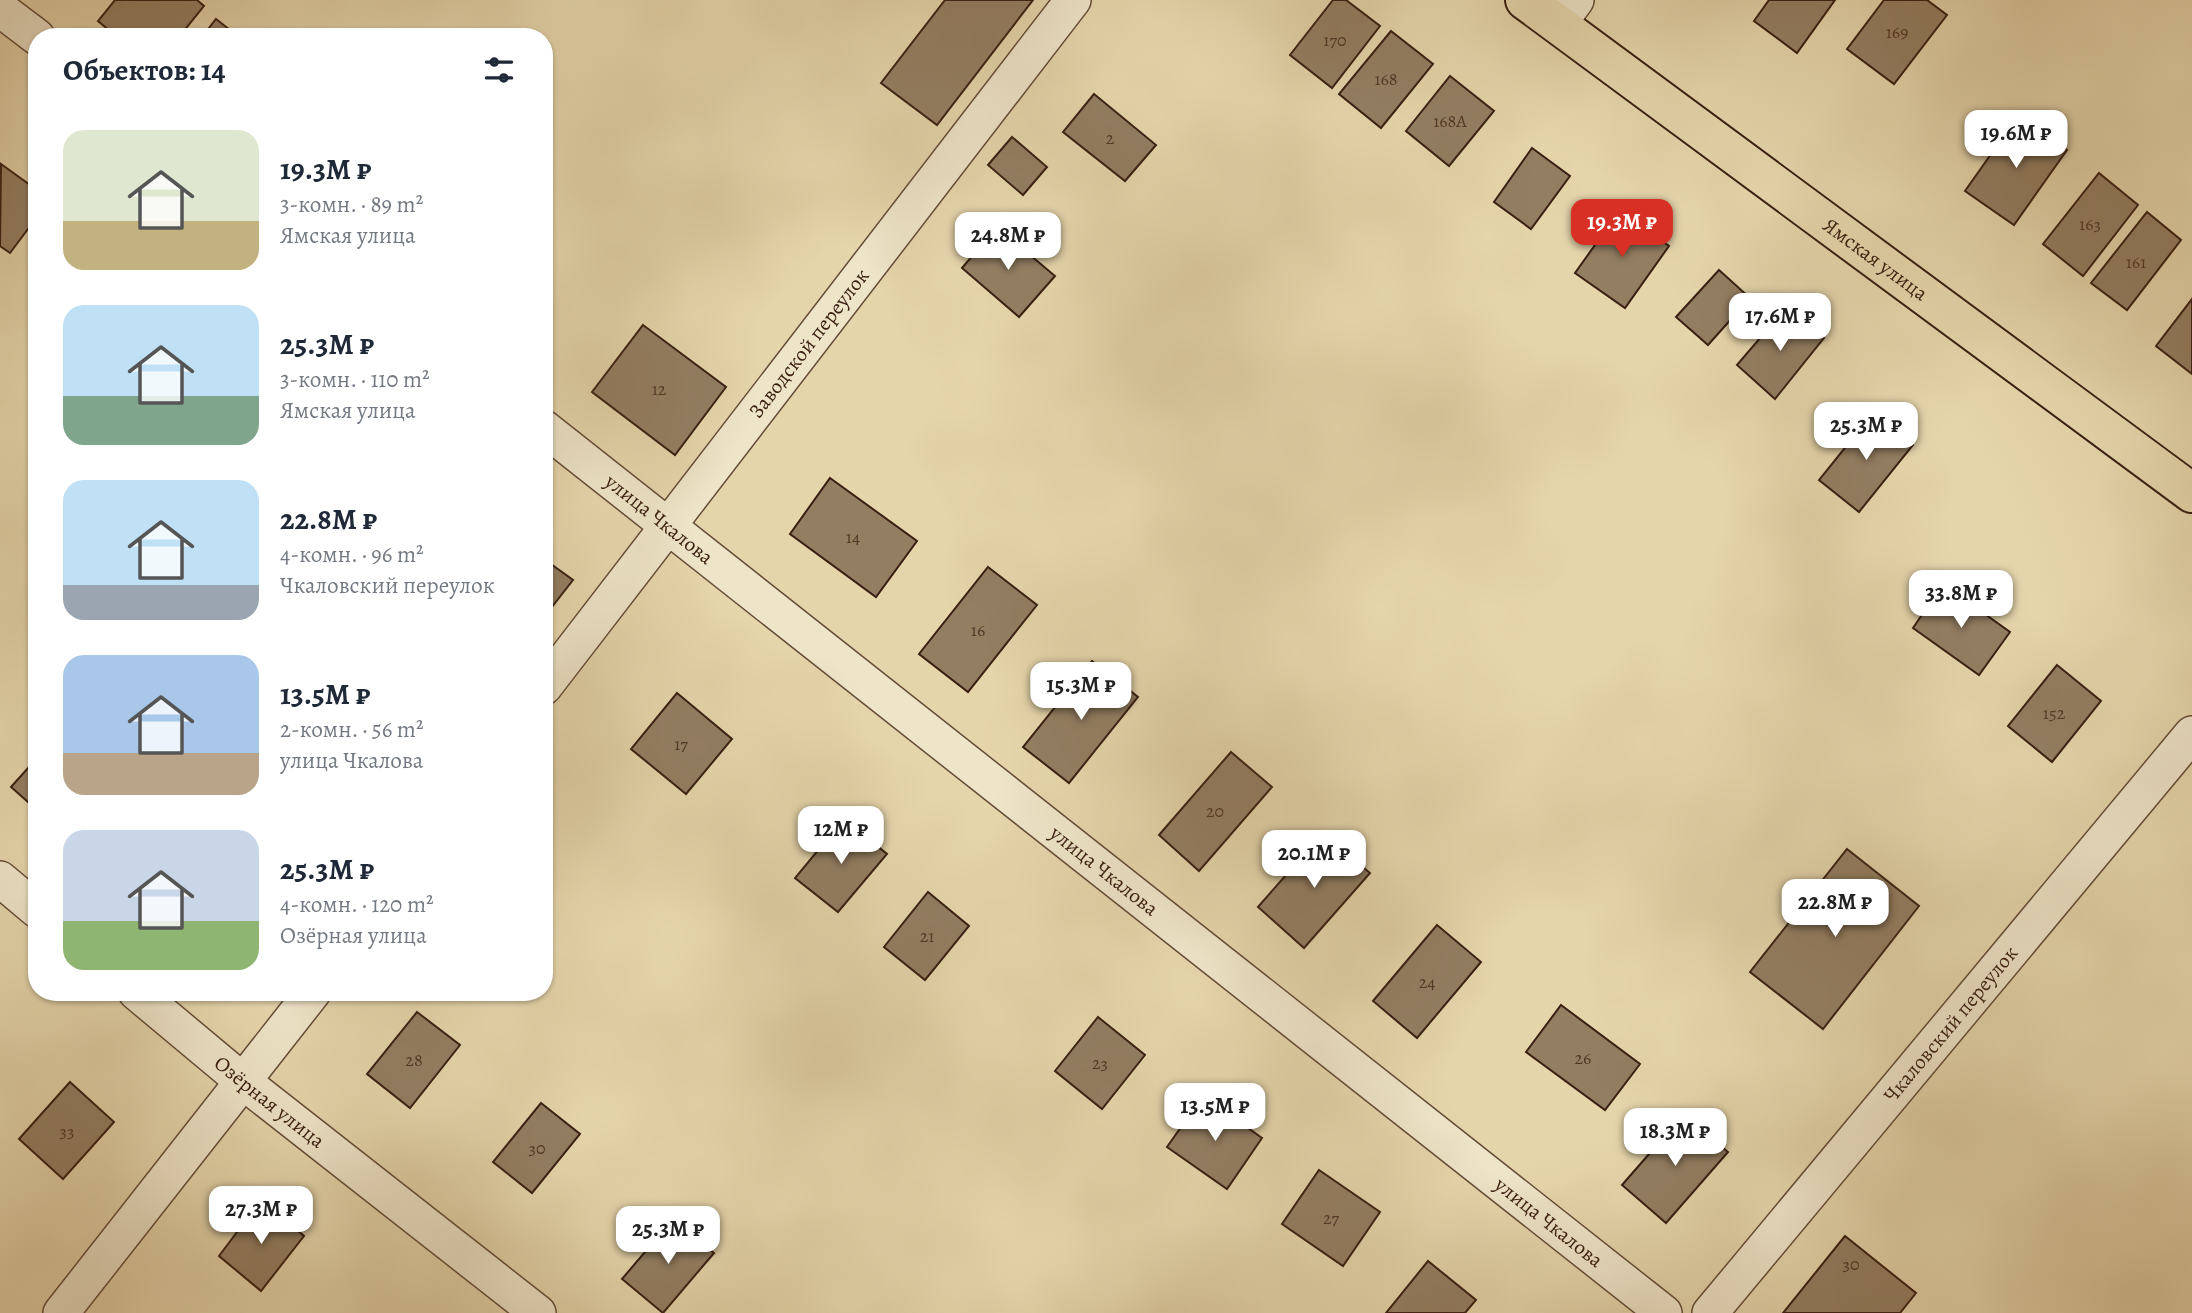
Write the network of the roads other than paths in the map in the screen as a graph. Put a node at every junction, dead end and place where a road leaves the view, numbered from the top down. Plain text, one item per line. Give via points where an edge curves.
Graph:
1 (1073, 0) edge
2 (1525, 0) edge
3 (0, 9) edge
4 (1568, 12) edge
5 (28, 30) edge
6 (553, 435) edge
7 (2192, 493) edge
8 (668, 523) junction
9 (553, 675) edge
10 (2192, 734) edge
11 (0, 879) edge
12 (28, 902) edge
13 (147, 1001) edge
14 (306, 1001) edge
15 (245, 1083) junction
16 (61, 1313) edge
17 (538, 1313) edge
18 (1664, 1313) edge
19 (1710, 1313) edge

1 - 8 street, Заводской переулок
2 - 4 highway, Ямская улица
3 - 5 street
4 - 7 highway, Ямская улица
6 - 8 street, улица Чкалова
8 - 9 street, Заводской переулок
8 - 18 street, улица Чкалова
10 - 19 street, Чкаловский переулок
11 - 12 street
13 - 15 street, Озёрная улица
14 - 15 street
15 - 16 street
15 - 17 street, Озёрная улица

